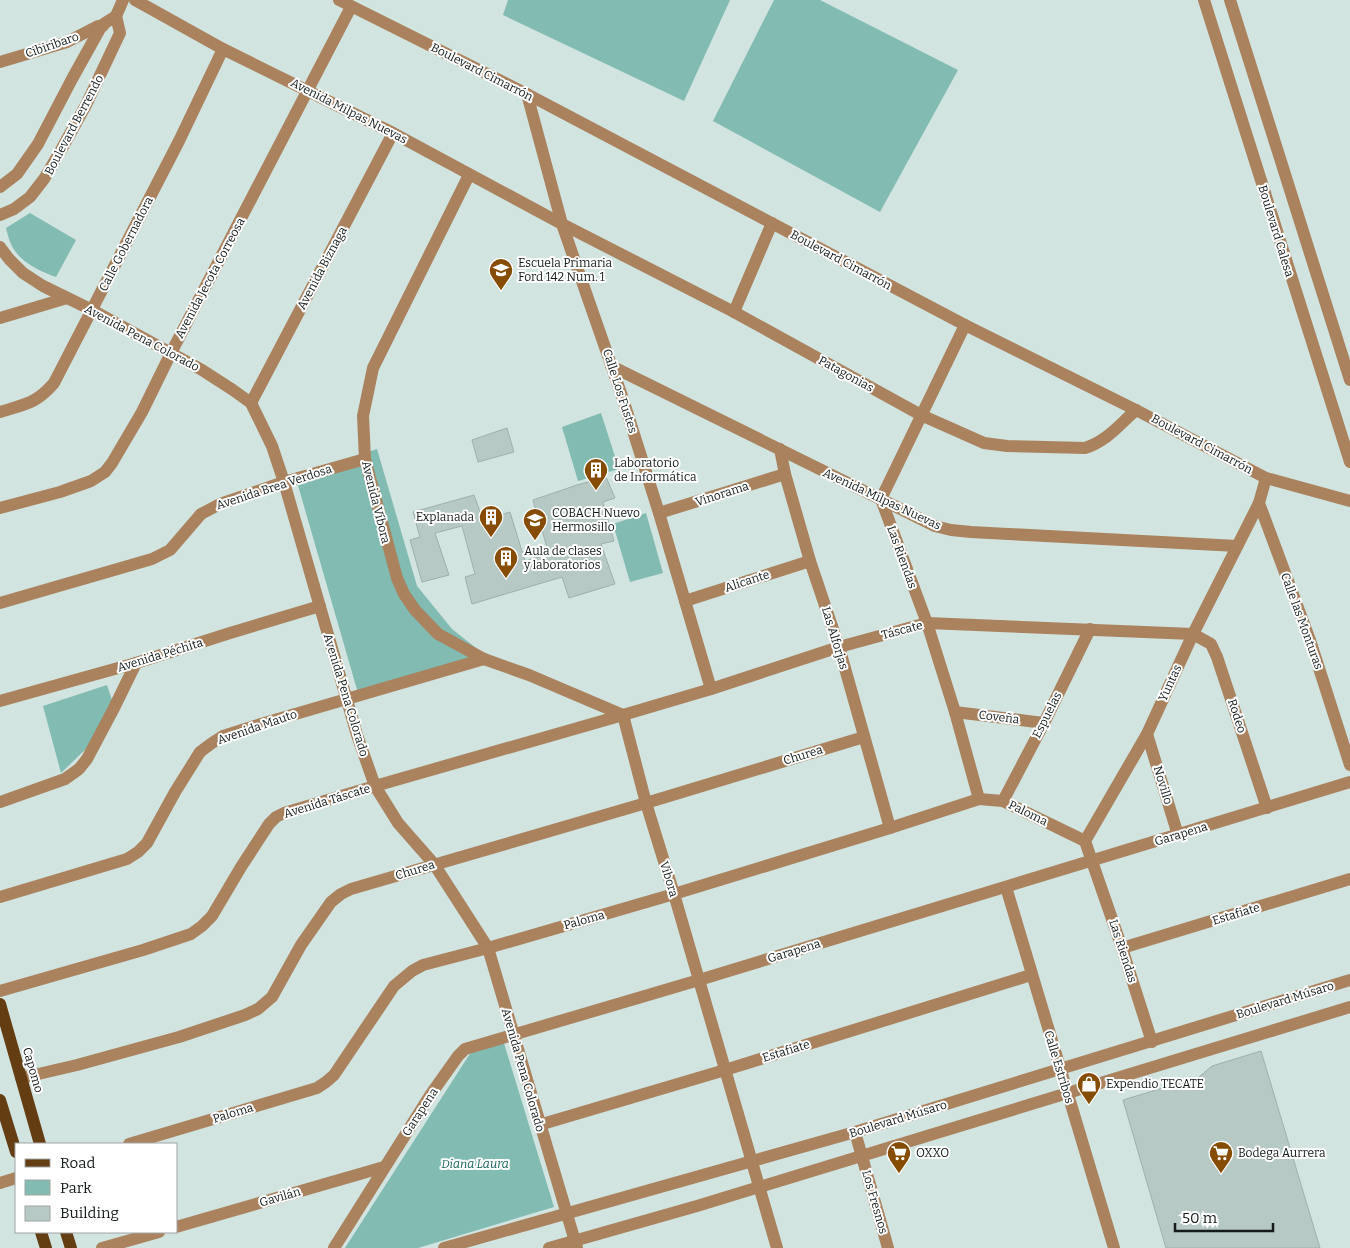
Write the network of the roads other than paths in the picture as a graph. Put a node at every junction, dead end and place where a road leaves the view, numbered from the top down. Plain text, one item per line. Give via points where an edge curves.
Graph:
1 (124, 0) edge
2 (135, 0) edge
3 (340, 0) edge
4 (1204, 0) edge
5 (1230, 0) edge
6 (351, 7) junction
7 (116, 16) junction
8 (102, 25) junction
9 (120, 33) junction
10 (224, 49) junction
11 (0, 62) edge
12 (308, 90) junction
13 (527, 94) junction
14 (393, 133) junction
15 (469, 175) junction
16 (0, 187) edge
17 (0, 215) edge
18 (772, 223) junction
19 (562, 224) junction
20 (0, 247) edge
21 (67, 298) junction
22 (92, 310) junction
23 (734, 312) junction
24 (0, 318) edge
25 (965, 325) junction
26 (171, 353) junction
27 (612, 366) junction
28 (1350, 380) edge
29 (251, 403) junction
30 (1136, 410) junction
31 (0, 412) edge
32 (921, 415) junction
33 (780, 449) junction
34 (365, 460) junction
35 (1350, 462) edge
36 (785, 474) junction
37 (1266, 478) junction
38 (284, 482) junction
39 (880, 499) junction
40 (1350, 501) edge
41 (1259, 503) junction
42 (0, 508) edge
43 (660, 513) junction
44 (1237, 546) junction
45 (810, 561) junction
46 (685, 601) junction
47 (0, 603) edge
48 (320, 606) junction
49 (927, 623) junction
50 (1090, 629) junction
51 (1193, 634) junction
52 (839, 647) junction
53 (484, 659) junction
54 (136, 663) junction
55 (711, 689) junction
56 (347, 699) junction
57 (0, 701) edge
58 (955, 712) junction
59 (623, 715) junction
60 (1044, 723) junction
61 (1147, 734) junction
62 (864, 737) junction
63 (1350, 765) edge
64 (1350, 782) edge
65 (375, 786) junction
66 (979, 799) junction
67 (1003, 801) junction
68 (0, 802) edge
69 (646, 803) junction
70 (1267, 808) junction
71 (890, 828) junction
72 (1178, 835) junction
73 (1085, 841) junction
74 (1092, 860) junction
75 (434, 864) junction
76 (1350, 879) edge
77 (1006, 887) junction
78 (674, 894) junction
79 (0, 897) edge
80 (488, 948) junction
81 (1122, 948) junction
82 (1031, 975) junction
83 (699, 980) junction
84 (1350, 980) edge
85 (0, 991) edge
86 (0, 1004) edge
87 (1350, 1007) edge
88 (513, 1034) junction
89 (1152, 1042) junction
90 (1060, 1069) junction
91 (725, 1070) junction
92 (21, 1078) junction
93 (1067, 1094) junction
94 (0, 1100) edge
95 (539, 1125) junction
96 (855, 1132) junction
97 (40, 1143) edge
98 (132, 1143) edge
99 (15, 1149) edge
100 (862, 1155) junction
101 (752, 1162) junction
102 (384, 1167) junction
103 (15, 1178) edge
104 (0, 1183) edge
105 (759, 1186) junction
106 (567, 1213) junction
107 (178, 1226) edge
108 (41, 1233) edge
109 (66, 1233) edge
110 (155, 1233) edge
111 (576, 1244) edge
112 (46, 1248) edge
113 (71, 1248) edge
114 (102, 1248) edge
115 (334, 1248) edge
116 (444, 1248) edge
117 (548, 1248) edge
118 (777, 1248) edge
119 (888, 1248) edge
120 (1114, 1248) edge

1 - 7 street
2 - 10 street, Avenida Milpas Nuevas
3 - 6 street, Boulevard Cimarrón
4 - 35 street, Boulevard Calesa
5 - 28 street, Boulevard Calesa
6 - 12 street, Avenida Jecota Correosa
6 - 13 street, Boulevard Cimarrón
7 - 8 street, Boulevard Berrendo
7 - 9 street
8 - 9 street
8 - 11 street, Cibiribaro via 67,42
8 - 16 street, Boulevard Berrendo via 38,144 17,174
9 - 17 street, Boulevard Berrendo via 86,105 44,179 30,197
10 - 12 street, Avenida Milpas Nuevas
10 - 22 street, Calle Gobernadora
12 - 14 street, Avenida Milpas Nuevas
12 - 26 street, Avenida Jecota Correosa
13 - 18 street, Boulevard Cimarrón
13 - 19 street, Calle Los Fustes
14 - 15 street, Avenida Milpas Nuevas
14 - 29 street, Avenida Biznaga
15 - 19 street, Avenida Milpas Nuevas
15 - 34 street, Avenida Víbora via 373,368 363,416
18 - 23 street
18 - 25 street, Boulevard Cimarrón
19 - 23 street, Patagonias
19 - 27 street, Calle Los Fustes
20 - 21 street, Avenida Pena Colorado via 23,273
21 - 22 street, Avenida Pena Colorado
21 - 24 street
22 - 26 street, Avenida Pena Colorado
22 - 31 street, Calle Gobernadora via 54,383 32,402
23 - 32 street, Patagonias
25 - 30 street, Boulevard Cimarrón
25 - 32 street
26 - 29 street, Avenida Pena Colorado
26 - 42 street, Avenida Jecota Correosa via 142,412 105,472 91,481 60,492
27 - 33 street, Avenida Milpas Nuevas
27 - 43 street, Calle Los Fustes
29 - 38 street, Avenida Pena Colorado via 272,446
30 - 32 street, Patagonias via 1106,439 1085,448 984,443
30 - 37 street, Boulevard Cimarrón
32 - 39 street
33 - 36 street, Las Alforjas
33 - 39 street, Avenida Milpas Nuevas
34 - 38 street, Avenida Brea Verdosa
34 - 53 street, Avenida Víbora via 404,594 438,634
36 - 43 street, Vinorama
36 - 45 street, Las Alforjas
37 - 40 street, Boulevard Cimarrón
37 - 41 street
38 - 47 street, Avenida Brea Verdosa via 201,514 170,550 152,559
38 - 48 street, Avenida Pena Colorado
39 - 44 street, Avenida Milpas Nuevas via 935,526 951,530
39 - 49 street, Las Riendas
41 - 44 street, Yuntas
41 - 63 street, Calle las Monturas via 1310,640
43 - 46 street, Calle Los Fustes
44 - 51 street, Yuntas
45 - 46 street, Alicante
45 - 52 street, Las Alforjas
46 - 55 street, Calle Los Fustes
48 - 54 street, Avenida Péchita
48 - 56 street, Avenida Pena Colorado
49 - 50 street, Táscate
49 - 52 street, Táscate
49 - 58 street, Las Riendas
50 - 51 street, Táscate
50 - 60 street, Espuelas
51 - 61 street, Yuntas
51 - 70 street, Rodeo via 1211,644 1217,657
52 - 55 street, Táscate
52 - 62 street, Las Alforjas
53 - 56 street, Avenida Mauto
53 - 59 street
54 - 57 street, Avenida Péchita
54 - 68 street via 79,769 65,778
55 - 59 street, Táscate
56 - 65 street, Avenida Pena Colorado
56 - 79 street, Avenida Mauto via 223,736 212,743 200,752 174,792 147,843 127,859
58 - 60 street, Coveña
58 - 66 street, Las Riendas
59 - 65 street, Avenida Táscate
59 - 69 street, Vibora
60 - 67 street, Espuelas
61 - 72 street, Novillo
61 - 73 street, Yuntas
62 - 69 street, Churea
62 - 71 street, Las Alforjas
64 - 70 street, Garapena
65 - 75 street, Avenida Pena Colorado via 398,823
65 - 85 street, Avenida Táscate via 276,817 241,866 212,916 191,934
66 - 67 street, Paloma
66 - 71 street, Paloma
67 - 73 street, Paloma
69 - 75 street, Churea
69 - 78 street, Vibora
70 - 72 street, Garapena
71 - 78 street, Paloma
72 - 74 street, Garapena
73 - 74 street
74 - 77 street, Garapena
74 - 81 street, Las Riendas
75 - 80 street, Avenida Pena Colorado
75 - 92 street, Churea via 341,894 331,902 301,945 272,997 245,1015 179,1037
76 - 81 street, Estafiate
77 - 82 street, Calle Estribos
77 - 83 street, Garapena
78 - 80 street, Paloma
78 - 83 street, Vibora
80 - 88 street, Avenida Pena Colorado
80 - 98 street, Paloma via 423,965 403,978 394,986 334,1075 317,1088
81 - 89 street, Las Riendas
82 - 90 street, Calle Estribos
82 - 91 street, Estafiate
83 - 88 street, Garapena
83 - 91 street, Vibora
84 - 89 street, Boulevard Músaro
86 - 92 main road, Capomo
87 - 93 street, Boulevard Músaro
88 - 95 street, Avenida Pena Colorado
88 - 102 street, Garapena via 465,1049 458,1056
89 - 90 street, Boulevard Músaro
90 - 93 street, Calle Estribos
90 - 96 street, Boulevard Músaro
91 - 95 street, Estafiate
91 - 101 street, Vibora
92 - 97 main road, Capomo
93 - 100 street, Boulevard Músaro
93 - 120 street, Calle Estribos
94 - 99 main road
95 - 106 street, Avenida Pena Colorado
96 - 100 street, Los Fresnos
96 - 101 street, Boulevard Músaro
100 - 105 street, Boulevard Músaro
100 - 119 street, Los Fresnos
101 - 105 street, Vibora
101 - 106 street, Boulevard Músaro
102 - 107 street, Gavilán
102 - 115 street, Garapena
103 - 104 street
105 - 111 street, Boulevard Músaro
105 - 118 street, Vibora
106 - 111 street, Avenida Pena Colorado
106 - 116 street, Boulevard Músaro
108 - 112 main road
109 - 113 main road
110 - 114 street
111 - 117 street, Boulevard Músaro

